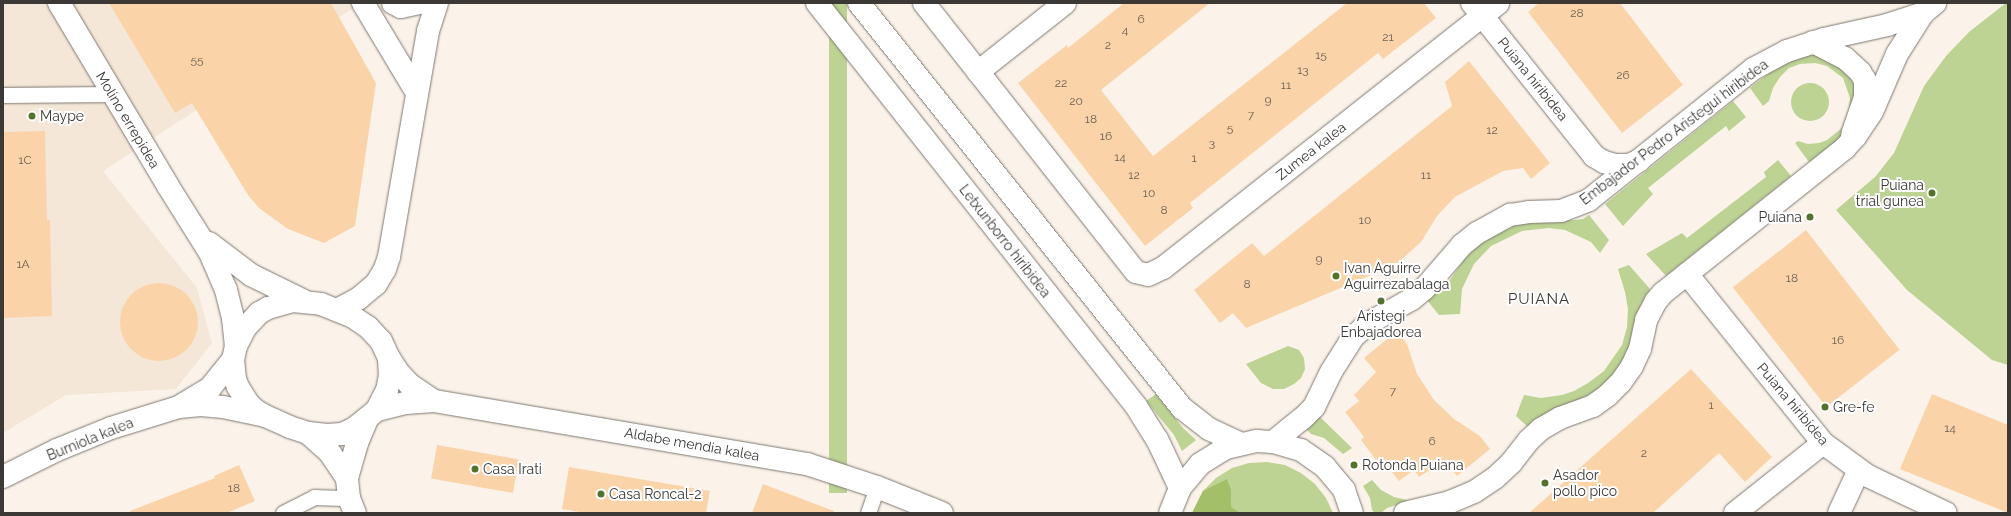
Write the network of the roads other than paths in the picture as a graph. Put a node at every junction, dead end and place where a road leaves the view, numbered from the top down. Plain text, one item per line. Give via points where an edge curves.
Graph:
1 (59, 3) edge
2 (363, 3) edge
3 (393, 3) edge
4 (420, 3) edge
5 (437, 3) edge
6 (817, 3) edge
7 (859, 3) edge
8 (924, 3) edge
9 (1065, 3) edge
10 (1484, 7) edge
11 (1929, 8) edge
12 (1813, 42) junction
13 (978, 72) junction
14 (417, 93) junction
15 (112, 94) junction
16 (3, 95) edge
17 (1845, 148) junction
18 (1594, 156) junction
19 (1639, 161) junction
20 (1589, 200) junction
21 (200, 236) junction
22 (1687, 274) junction
23 (306, 301) junction
24 (337, 310) junction
25 (234, 353) junction
26 (389, 358) junction
27 (434, 401) junction
28 (180, 407) junction
29 (372, 415) junction
30 (265, 416) junction
31 (308, 433) junction
32 (1273, 442) junction
33 (1823, 443) junction
34 (1241, 444) junction
35 (1859, 470) junction
36 (3, 477) edge
37 (877, 487) junction
38 (1180, 488) junction
39 (351, 496) edge
40 (283, 513) edge
41 (868, 513) edge
42 (942, 513) edge
43 (1170, 513) edge
44 (1352, 513) edge
45 (1405, 513) edge
46 (1735, 513) edge
47 (1839, 513) edge
48 (1946, 513) edge

1 - 15 street, Molino errepidea
2 - 14 street
3 - 4 street via 401,7
5 - 14 street via 428,31
6 - 38 street, Letxunborro hiribidea via 1136,406 1157,439
7 - 34 street via 1182,408 1209,429
8 - 13 street
9 - 13 street
10 - 13 street, Zumea kalea via 1163,268 1148,275 1136,272
10 - 18 street, Puiana hiribidea
11 - 12 street, Embajador Pedro Aristegui hiribidea via 1887,26
11 - 17 street, Embajador Pedro Aristegui hiribidea via 1897,54 1872,112
12 - 17 street via 1846,58 1864,80 1865,97
12 - 19 street, Embajador Pedro Aristegui hiribidea via 1787,51 1753,69
14 - 24 street via 385,269 368,292
15 - 16 lane
15 - 21 street, Molino errepidea
17 - 22 street, Embajador Pedro Aristegui hiribidea
18 - 19 street, Puiana hiribidea via 1616,165 1628,165
18 - 20 street, Puiana hiribidea via 1599,178 1596,190
19 - 20 street, Embajador Pedro Aristegui hiribidea
20 - 32 street, Embajador Pedro Aristegui hiribidea via 1561,211 1510,215 1477,233 1462,245 1424,289 1412,299 1369,323 1353,337 1331,372 1314,407
21 - 23 street, Molino errepidea via 251,275
21 - 25 street, Molino errepidea via 226,290 233,318
22 - 33 street, Puiana hiribidea
22 - 45 street, Embajador Pedro Aristegui hiribidea via 1656,301 1646,320 1640,349 1632,366 1608,395 1593,406 1560,418 1541,429 1511,463 1474,492 1450,502
23 - 24 street, Aldabe mendia kalea
23 - 25 street, Burniola kalea via 276,304 264,310 245,328
24 - 26 street, Aldabe mendia kalea via 353,316 368,327 381,341
25 - 28 street, Burniola kalea via 210,388
25 - 30 street, Molino errepidea via 235,379 241,394
26 - 27 street, Aldabe mendia kalea via 409,384
26 - 29 street via 387,390
27 - 29 street, Aldabe mendia kalea via 406,403
27 - 37 street, Aldabe mendia kalea via 807,464
28 - 30 street, Burniola kalea via 223,406
28 - 36 street, Burniola kalea via 111,428 57,450
29 - 31 street via 342,434
29 - 39 street via 357,443
30 - 31 street
31 - 39 street via 330,453
32 - 34 street
32 - 44 street via 1301,450 1325,467 1344,490
33 - 35 street, Puiana hiribidea
33 - 46 street
34 - 38 street via 1226,448 1200,464
35 - 47 street
35 - 48 street, Puiana hiribidea
37 - 41 lane
37 - 42 street, Aldabe mendia kalea
38 - 43 street
39 - 40 lane via 314,497

